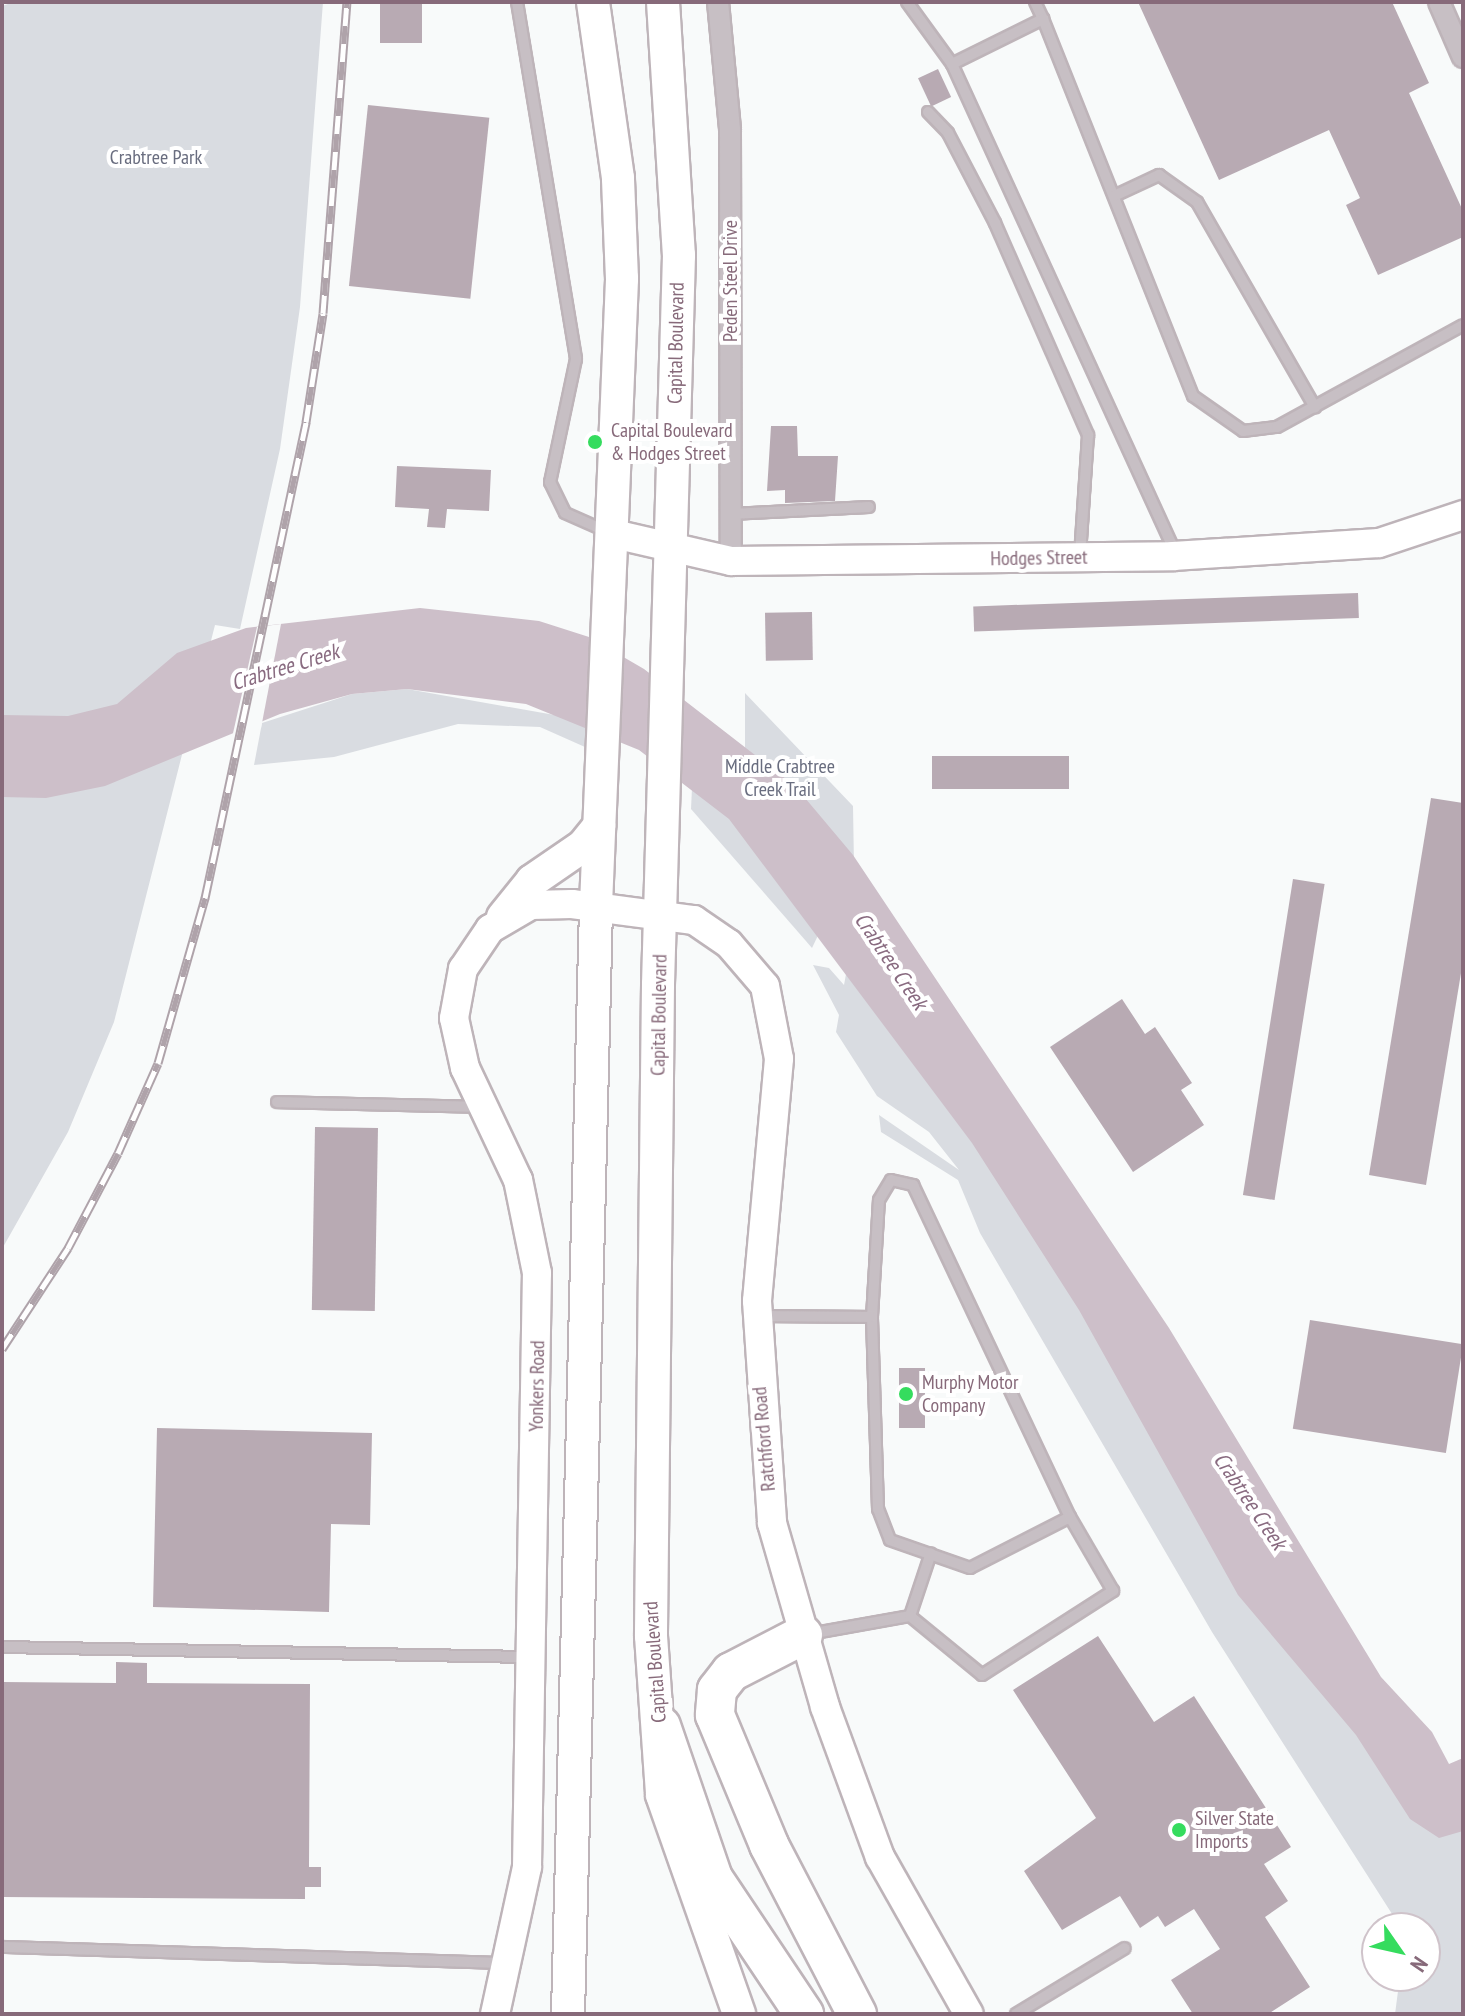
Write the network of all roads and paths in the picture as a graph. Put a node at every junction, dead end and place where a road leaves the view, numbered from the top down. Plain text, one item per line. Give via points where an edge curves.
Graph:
1 (517, 2) edge
2 (593, 2) edge
3 (663, 2) edge
4 (718, 2) edge
5 (907, 2) edge
6 (1035, 2) edge
7 (1439, 2) edge
8 (1043, 19) junction
9 (1463, 57) edge
10 (952, 64) junction
11 (928, 112) dead end
12 (1114, 196) junction
13 (1463, 325) edge
14 (1315, 407) junction
15 (869, 507) dead end
16 (731, 514) junction
17 (1463, 515) edge
18 (614, 534) junction
19 (671, 550) junction
20 (1177, 555) junction
21 (1080, 557) junction
22 (731, 561) junction
23 (600, 814) junction
24 (596, 905) junction
25 (647, 912) junction
26 (503, 917) junction
27 (277, 1102) dead end
28 (486, 1107) junction
29 (757, 1316) junction
30 (872, 1317) junction
31 (1070, 1517) junction
32 (931, 1553) junction
33 (910, 1616) junction
34 (803, 1635) junction
35 (2, 1647) edge
36 (531, 1657) junction
37 (661, 1726) junction
38 (2, 1947) edge
39 (1125, 1948) dead end
40 (511, 1964) junction
41 (495, 2014) edge
42 (568, 2014) edge
43 (739, 2014) edge
44 (804, 2014) edge
45 (857, 2014) edge
46 (969, 2014) edge
47 (1016, 2014) edge

1 - 18 lane via 576,359 550,482 565,513
2 - 18 main road via 618,178
3 - 19 main road, Capital Boulevard via 678,212
4 - 16 street, Peden Steel Drive via 730,130
5 - 10 lane
6 - 8 lane
7 - 9 street
8 - 10 lane
8 - 12 lane
10 - 20 lane
11 - 21 lane via 948,133 995,223 1088,435
12 - 14 lane via 1159,175 1197,202
12 - 14 lane via 1193,396 1243,431 1277,427
13 - 14 lane
15 - 16 lane
16 - 22 street, Peden Steel Drive
17 - 20 street, Hodges Street via 1379,543
18 - 19 street, Hodges Street
18 - 23 main road
19 - 22 street, Hodges Street
19 - 25 main road, Capital Boulevard via 665,848
20 - 21 street, Hodges Street
21 - 22 street, Hodges Street
23 - 24 main road
23 - 26 main road via 574,854 532,881
24 - 25 street
24 - 26 street via 531,905
24 - 42 main road
25 - 29 street, Ratchford Road via 694,920 729,944 765,986 777,1026
25 - 37 main road, Capital Boulevard via 649,1540
26 - 28 street, Yonkers Road via 475,948 456,992 456,1042
27 - 28 lane
28 - 36 street, Yonkers Road via 518,1180 536,1261
29 - 30 lane
29 - 34 street, Ratchford Road via 772,1523
30 - 31 lane via 879,1200 891,1180 913,1185
30 - 32 lane via 878,1509 890,1540
31 - 32 lane via 970,1568
31 - 33 lane via 1113,1591 982,1675
32 - 33 lane
33 - 34 lane
34 - 45 highway via 731,1672 717,1690 715,1715 769,1845
34 - 46 street, Ratchford Road via 880,1857
35 - 36 lane
36 - 40 street, Yonkers Road via 527,1867
37 - 43 main road, Capital Boulevard via 662,1795
37 - 44 highway via 713,1878
38 - 40 lane
39 - 47 lane
40 - 41 street, Yonkers Road

